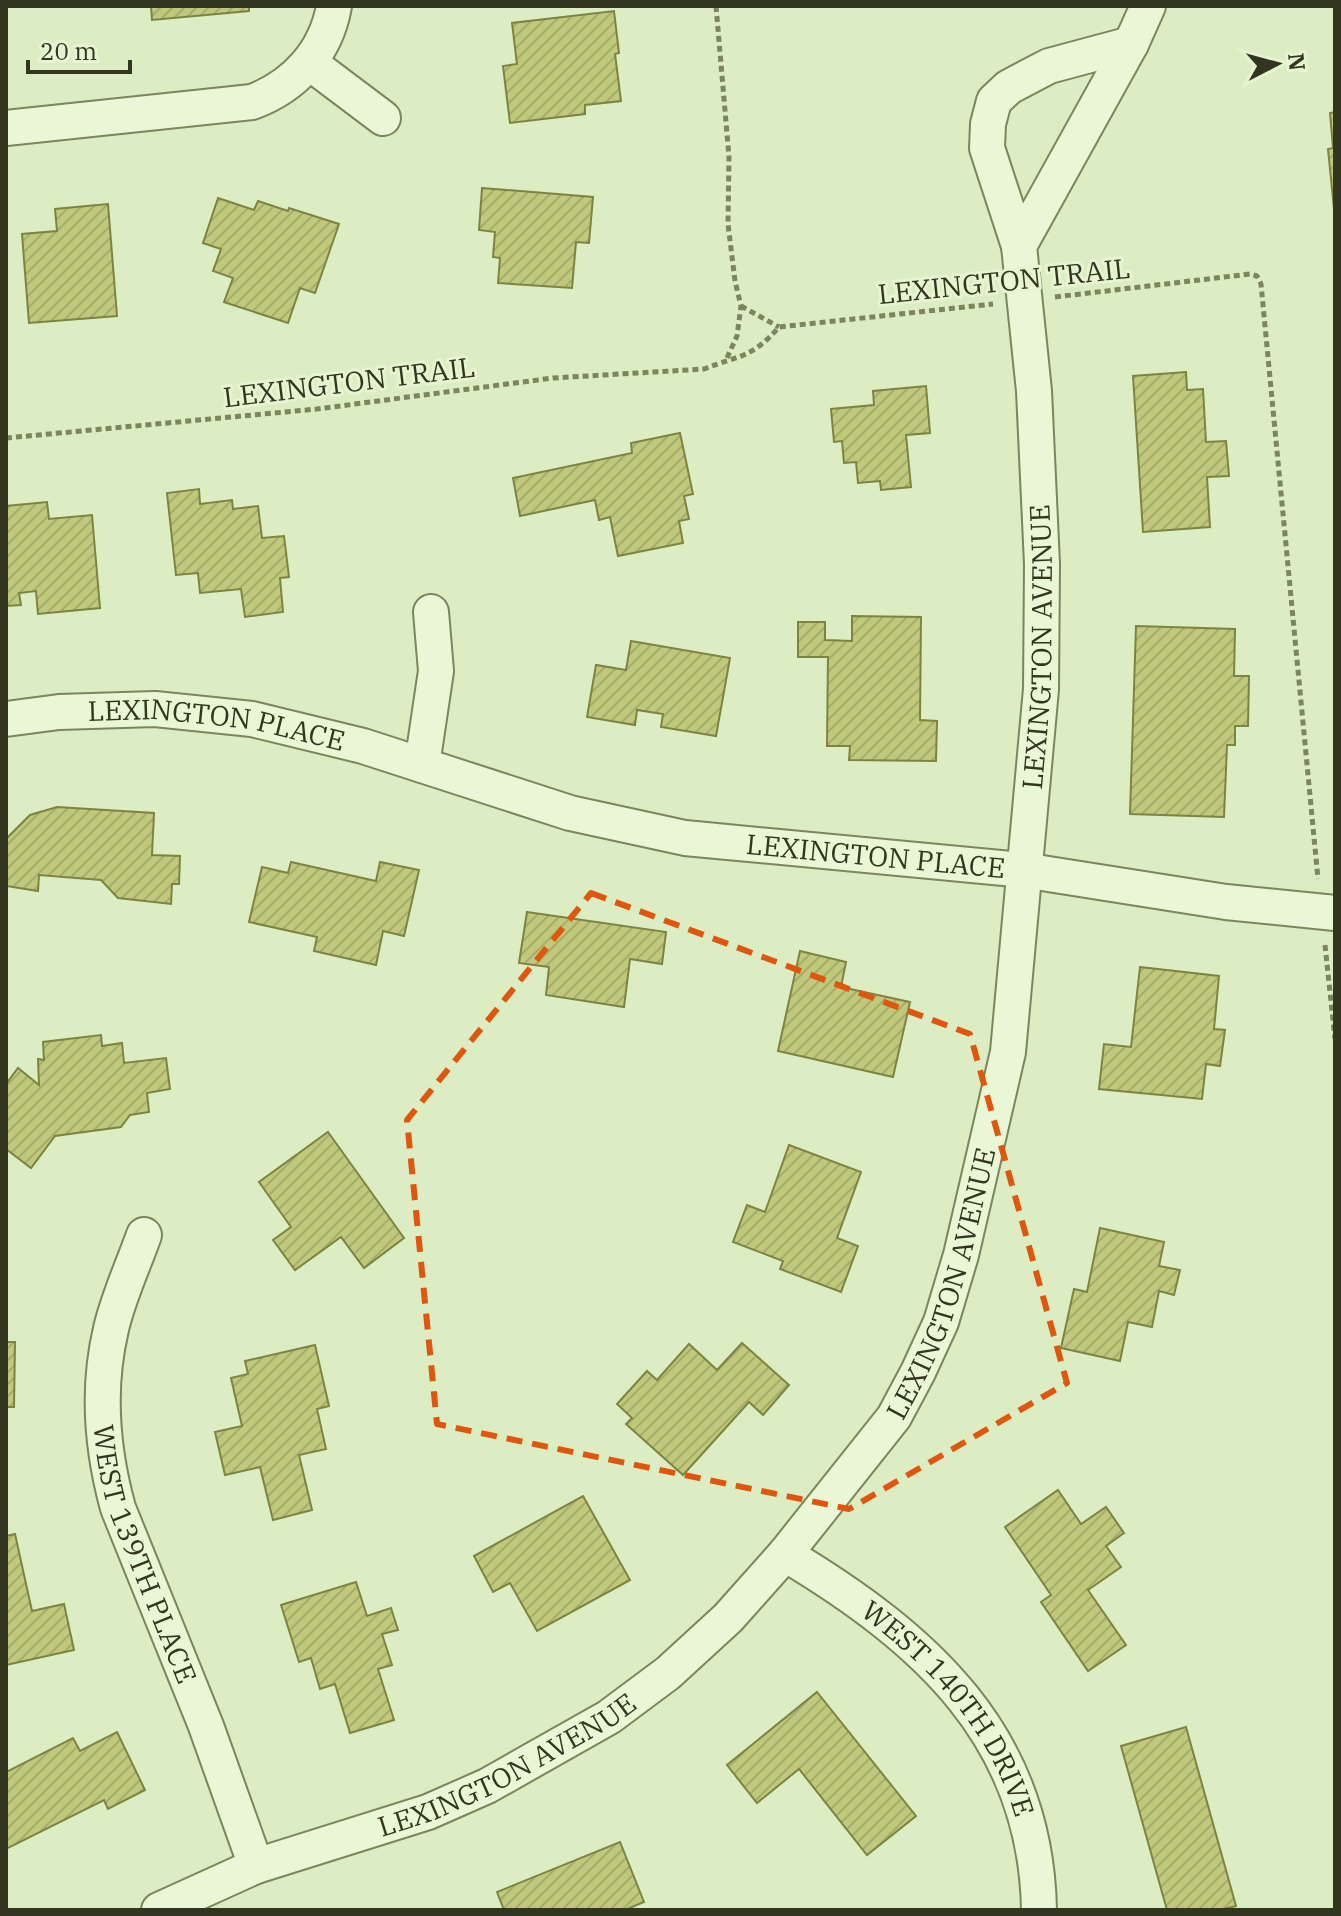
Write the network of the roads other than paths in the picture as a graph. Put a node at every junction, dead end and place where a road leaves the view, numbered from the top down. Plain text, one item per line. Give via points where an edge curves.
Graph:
1 (334, 6) edge
2 (1148, 6) edge
3 (1131, 44) junction
4 (310, 63) junction
5 (383, 118) dead end
6 (6, 128) edge
7 (1019, 246) junction
8 (431, 612) dead end
9 (6, 719) edge
10 (422, 765) junction
11 (1023, 870) junction
12 (1328, 912) edge
13 (144, 1235) dead end
14 (785, 1554) junction
15 (256, 1866) junction
16 (159, 1910) edge
17 (1039, 1910) edge

1 - 4 street
2 - 3 street
3 - 7 street
3 - 7 street, LEXINGTON AVENUE via 1049,66 994,101 987,148
4 - 5 street
4 - 6 street via 274,94 252,102
7 - 11 street, LEXINGTON AVENUE via 1034,391 1042,564 1041,689
8 - 10 street via 436,671
9 - 10 street, LEXINGTON PLACE via 155,709 252,719
10 - 11 street, LEXINGTON PLACE via 570,813 685,838
11 - 12 street, LEXINGTON PLACE via 1226,902
11 - 14 street, LEXINGTON AVENUE via 1008,1052 941,1322 894,1417
13 - 15 street, WEST 139TH PLACE via 111,1328 104,1377 110,1477
14 - 15 street, LEXINGTON AVENUE via 728,1618 609,1717 487,1786 428,1812
14 - 17 street, WEST 140TH DRIVE via 840,1588 906,1641 975,1711 1001,1752 1022,1802 1035,1853
15 - 16 street, LEXINGTON AVENUE

